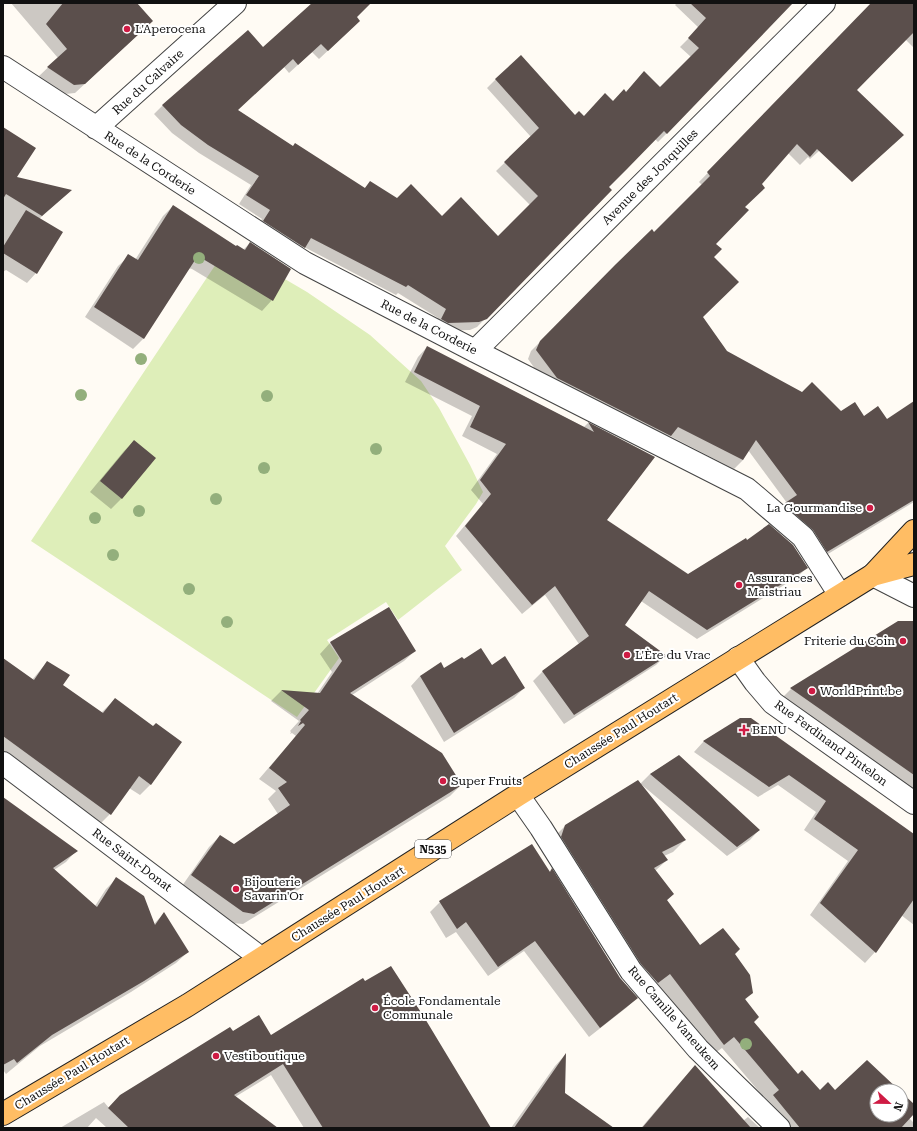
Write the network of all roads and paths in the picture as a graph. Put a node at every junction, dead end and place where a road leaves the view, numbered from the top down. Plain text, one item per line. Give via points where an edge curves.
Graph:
1 (235, 3) edge
2 (824, 3) edge
3 (3, 67) edge
4 (96, 128) junction
5 (475, 352) junction
6 (914, 531) edge
7 (914, 564) edge
8 (873, 575) junction
9 (840, 595) junction
10 (914, 596) edge
11 (738, 658) junction
12 (3, 763) edge
13 (518, 795) junction
14 (914, 803) edge
15 (261, 958) junction
16 (3, 1114) edge
17 (779, 1128) edge

1 - 4 street, Rue du Calvaire
2 - 5 street, Avenue des Jonquilles
3 - 4 street, Rue de la Corderie
4 - 5 street, Rue de la Corderie via 305,263
5 - 9 street, Rue de la Corderie via 747,489 803,537
6 - 8 main road, Chaussée Paul Houtart / N535
7 - 8 main road, Chaussée Paul Houtart / N535
8 - 9 main road, Chaussée Paul Houtart / N535
8 - 10 street
9 - 11 main road, Chaussée Paul Houtart / N535
11 - 13 main road, Chaussée Paul Houtart / N535
11 - 14 street, Rue Ferdinand Pintelon via 773,703
12 - 15 street, Rue Saint-Donat
13 - 15 main road, Chaussée Paul Houtart / N535
13 - 17 street, Rue Camille Vaneukem via 631,971 698,1049
15 - 16 main road, Chaussée Paul Houtart / N535 via 188,1005

